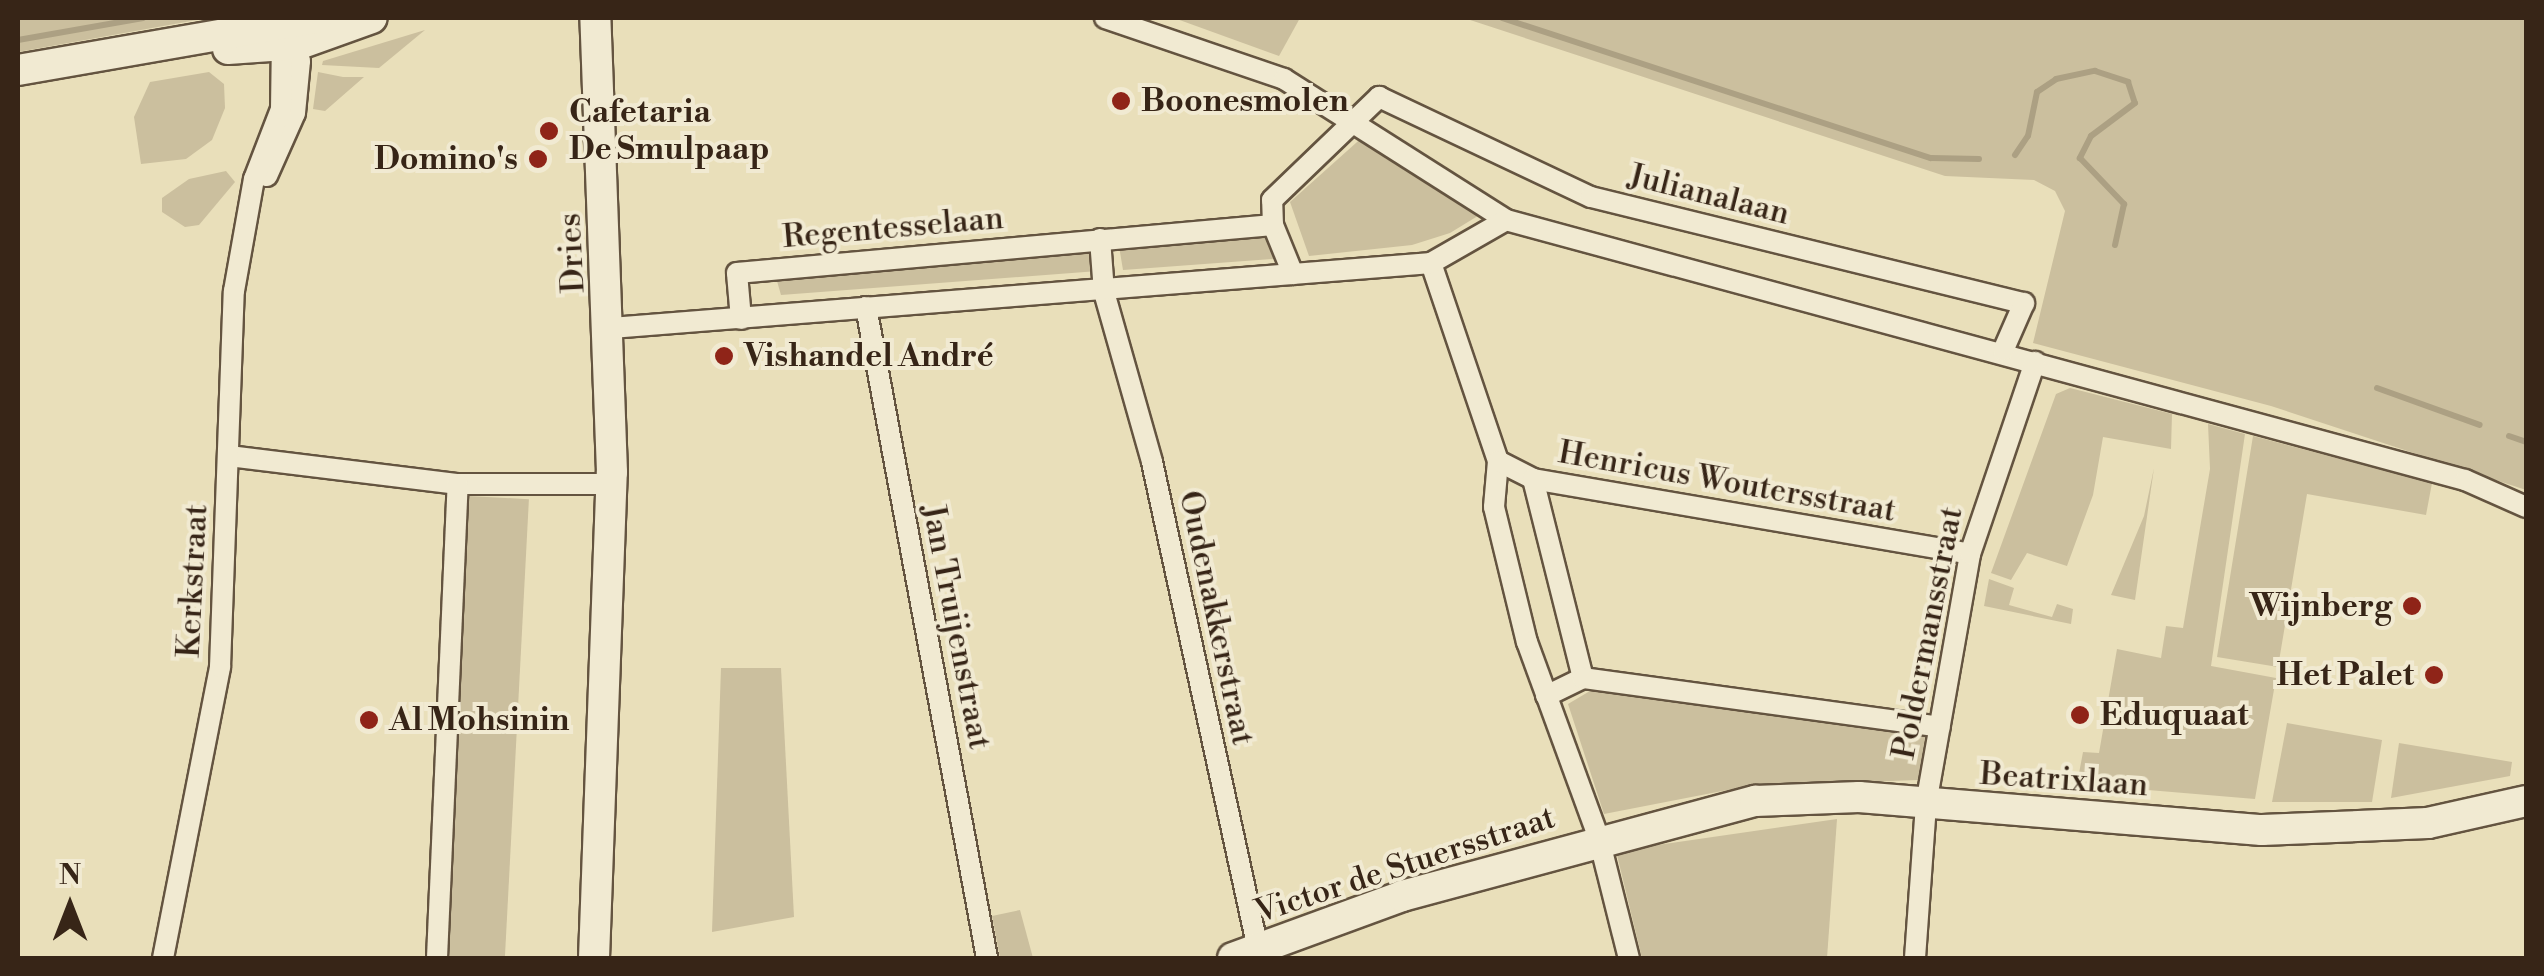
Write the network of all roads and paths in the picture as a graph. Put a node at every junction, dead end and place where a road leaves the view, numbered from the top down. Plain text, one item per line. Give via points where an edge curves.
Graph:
1 (316, 18) edge
2 (372, 18) edge
3 (595, 18) edge
4 (1105, 18) edge
5 (287, 38) junction
6 (18, 70) edge
7 (1354, 120) junction
8 (1506, 220) junction
9 (1273, 225) junction
10 (1100, 239) junction
11 (1431, 263) junction
12 (1293, 274) junction
13 (1104, 292) junction
14 (866, 307) junction
15 (742, 318) junction
16 (611, 328) junction
17 (2003, 351) junction
18 (2035, 362) junction
19 (229, 456) junction
20 (1498, 461) junction
21 (1533, 479) junction
22 (458, 484) junction
23 (611, 484) junction
24 (2526, 507) edge
25 (1970, 554) junction
26 (1583, 678) junction
27 (1546, 696) junction
28 (1940, 727) junction
29 (2526, 801) edge
30 (1926, 804) junction
31 (1600, 839) junction
32 (1250, 956) edge
33 (163, 958) edge
34 (437, 958) edge
35 (594, 958) edge
36 (987, 958) edge
37 (1630, 958) edge
38 (1915, 958) edge

1 - 5 street
2 - 5 street
3 - 16 street, Dries
4 - 7 street via 1284,79
5 - 6 street
5 - 19 street, Kerkstraat via 280,109 234,291
7 - 8 street
7 - 9 street via 1272,200
7 - 17 street, Julianalaan via 1379,97 1591,197 2024,304
8 - 11 street
8 - 17 street
9 - 10 street, Regentesselaan
9 - 12 street
10 - 13 street
10 - 15 street, Regentesselaan via 737,273
11 - 12 street
11 - 20 street
12 - 13 street
13 - 14 street
13 - 32 street, Oudenakkerstraat via 1152,462
14 - 15 street
14 - 36 street, Jan Truijenstraat
15 - 16 street
16 - 23 street, Dries
17 - 18 street
18 - 24 street via 2465,480
18 - 25 street, Poldermansstraat
19 - 22 street
19 - 33 street, Kerkstraat via 220,667
20 - 21 street, Henricus Woutersstraat
20 - 27 street via 1494,507
21 - 25 street, Henricus Woutersstraat
21 - 26 street
22 - 23 street
22 - 34 street
23 - 35 street, Dries
25 - 28 street, Poldermansstraat
26 - 27 street
26 - 28 street
27 - 31 street
28 - 30 street, Poldermansstraat
29 - 30 street, Beatrixlaan via 2428,823 2262,830
30 - 31 street, Beatrixlaan via 1860,797 1756,800
30 - 38 street, Poldermansstraat
31 - 32 street, Victor de Stuersstraat via 1402,896
31 - 37 street

